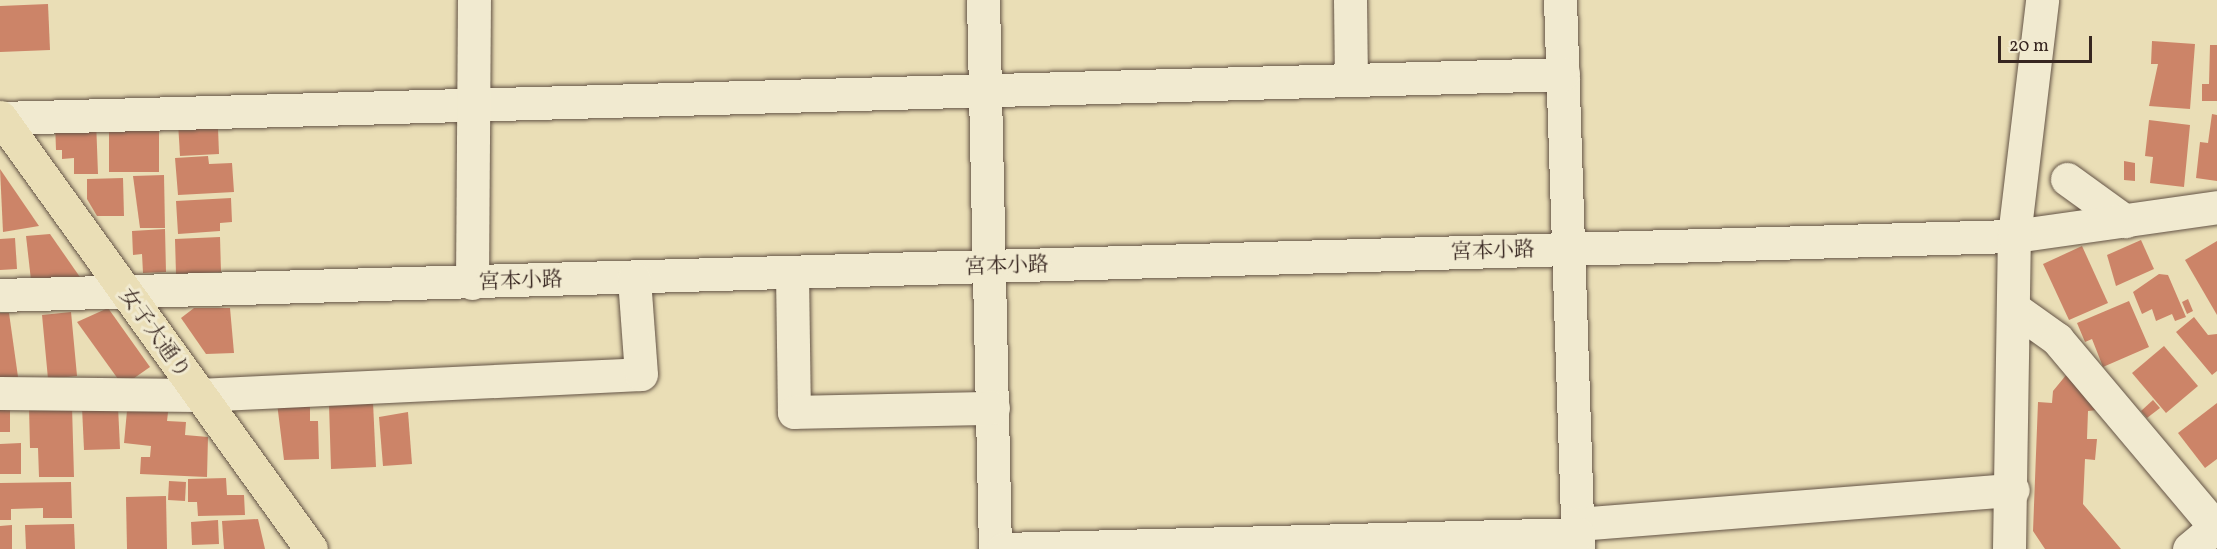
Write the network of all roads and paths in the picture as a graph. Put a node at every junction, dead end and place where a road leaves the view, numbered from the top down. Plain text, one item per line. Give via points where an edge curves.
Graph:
1 (474, 0) edge
2 (983, 0) edge
3 (1350, 0) edge
4 (1560, 0) edge
5 (2042, 0) edge
6 (1563, 74) junction
7 (1351, 78) junction
8 (982, 91) junction
9 (473, 103) junction
10 (0, 118) edge
11 (2067, 179) dead end
12 (2217, 207) edge
13 (2125, 221) junction
14 (2014, 236) junction
15 (1566, 250) junction
16 (986, 267) junction
17 (792, 273) junction
18 (634, 278) junction
19 (472, 283) junction
20 (125, 294) junction
21 (0, 295) edge
22 (2015, 309) junction
23 (0, 393) edge
24 (198, 395) junction
25 (993, 408) junction
26 (2013, 490) junction
27 (2216, 528) edge
28 (1578, 536) edge
29 (2014, 545) edge
30 (311, 549) edge
31 (995, 549) edge
32 (1003, 549) edge
33 (2189, 549) edge

1 - 9 street
2 - 8 street
3 - 7 street
4 - 6 street
5 - 14 street
6 - 7 street
6 - 15 street
7 - 8 street
8 - 9 street
8 - 16 street
9 - 10 street
9 - 19 street
10 - 20 main road, 女子大通り
11 - 13 street
12 - 13 street, 宮本小路
13 - 14 street, 宮本小路
14 - 15 street, 宮本小路
14 - 22 street
15 - 16 street, 宮本小路
15 - 28 street
16 - 17 street, 宮本小路
16 - 25 street
17 - 18 street, 宮本小路
17 - 25 street via 794,412
18 - 19 street, 宮本小路
18 - 24 street via 641,374
19 - 20 street, 宮本小路
20 - 21 street, 宮本小路
20 - 24 main road, 女子大通り
22 - 26 street
22 - 27 street via 2057,339
23 - 24 street
24 - 30 main road, 女子大通り
25 - 31 street
26 - 28 street
26 - 29 street
27 - 33 street
28 - 32 street

